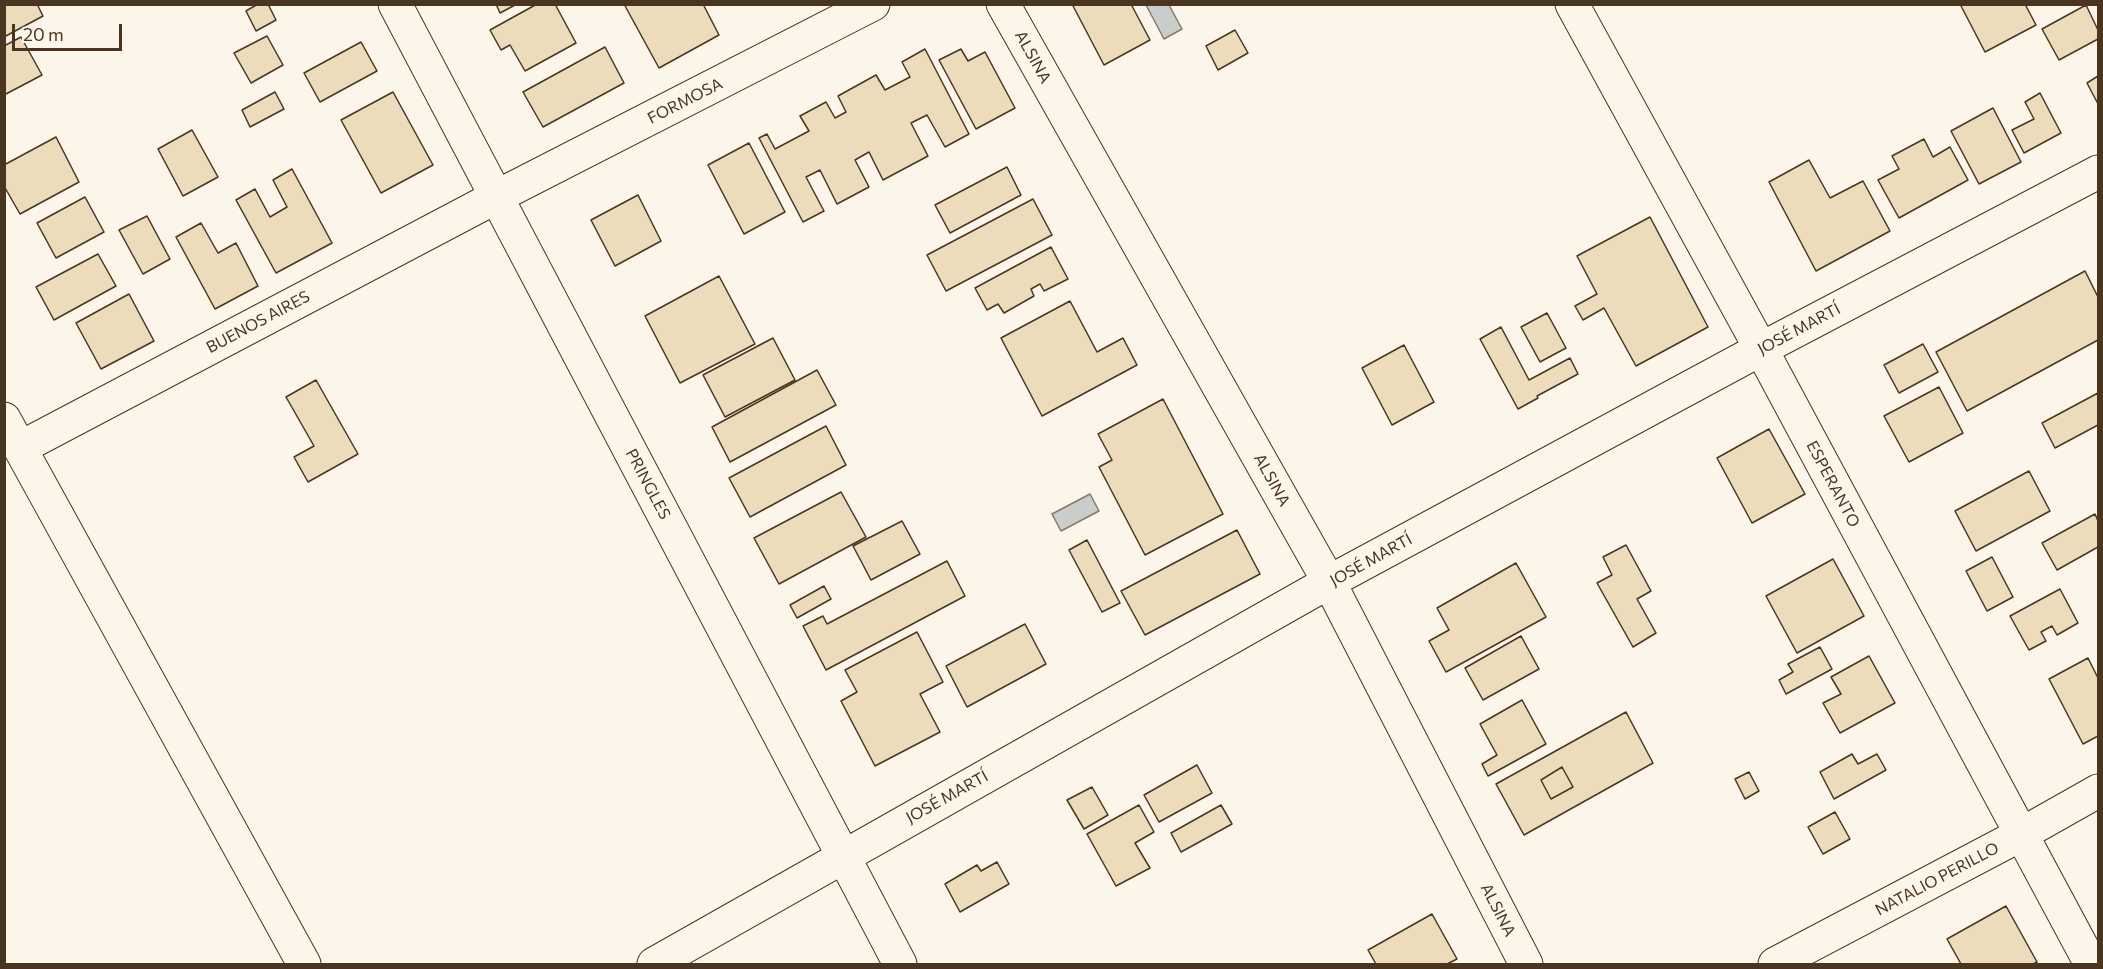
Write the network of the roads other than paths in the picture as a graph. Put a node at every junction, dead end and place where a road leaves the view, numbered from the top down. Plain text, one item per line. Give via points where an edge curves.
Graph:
1 (395, 4) edge
2 (873, 4) edge
3 (1003, 4) edge
4 (1572, 4) edge
5 (2098, 172) edge
6 (496, 197) junction
7 (1761, 349) junction
8 (4, 419) edge
9 (20, 448) junction
10 (1329, 582) junction
11 (2098, 791) edge
12 (2020, 835) junction
13 (844, 855) junction
14 (304, 964) edge
15 (654, 964) edge
16 (900, 964) edge
17 (1526, 964) edge
18 (1775, 964) edge
19 (2091, 964) edge

1 - 6 street, PRINGLES
2 - 6 street, FORMOSA
3 - 10 street, ALSINA
4 - 7 street, ESPERANTO
5 - 7 street, JOSÉ MARTÍ
6 - 9 street, BUENOS AIRES
6 - 13 street, PRINGLES
7 - 10 street, JOSÉ MARTÍ
7 - 12 street, ESPERANTO
8 - 9 street
9 - 14 street
10 - 13 street, JOSÉ MARTÍ
10 - 17 street, ALSINA
11 - 12 street, NATALIO PERILLO
12 - 18 street, NATALIO PERILLO
12 - 19 street, ESPERANTO
13 - 15 street, JOSÉ MARTÍ
13 - 16 street, PRINGLES

